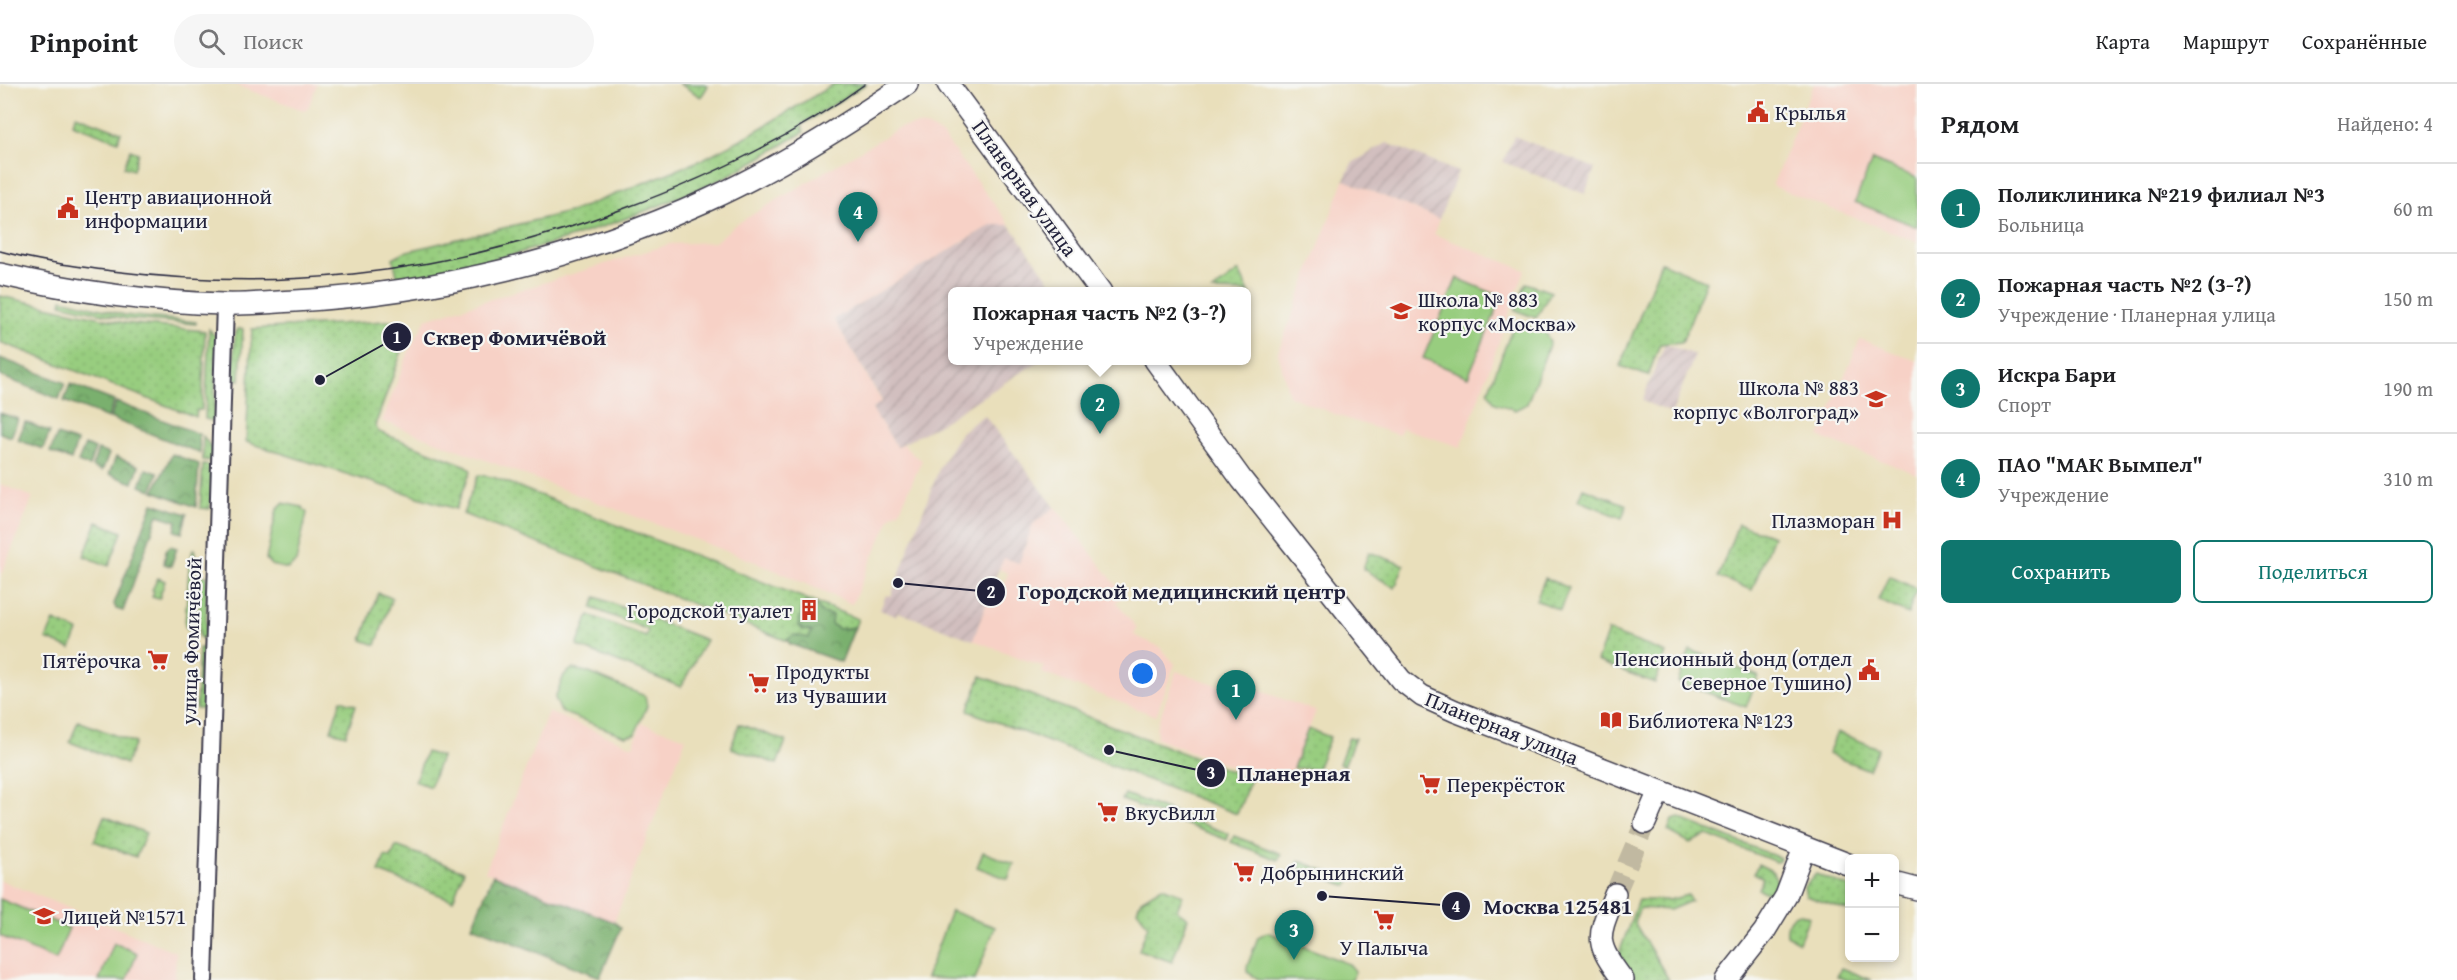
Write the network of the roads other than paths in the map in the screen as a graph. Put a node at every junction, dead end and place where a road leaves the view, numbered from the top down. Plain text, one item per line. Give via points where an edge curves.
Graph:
1 (907, 84) edge
2 (948, 84) edge
3 (0, 274) edge
4 (1098, 287) edge
5 (225, 304) junction
6 (1159, 365) edge
7 (1659, 791) junction
8 (1645, 823) tunnel mouth
9 (1804, 848) junction
10 (1845, 863) edge
11 (1899, 884) edge
12 (1917, 889) edge
13 (1615, 894) tunnel mouth
14 (204, 980) edge
15 (1623, 980) edge
16 (1726, 980) edge

1 - 5 main road via 803,150 710,199 631,231 496,271 404,291
2 - 4 main road, Планерная улица
3 - 5 main road via 105,294
5 - 14 street, улица Фомичёвой
6 - 7 main road, Планерная улица via 1242,480 1407,686 1455,711
7 - 8 main road
7 - 9 main road, Планерная улица
9 - 10 main road, Планерная улица
9 - 16 main road via 1786,896 1764,932
11 - 12 main road
13 - 15 main road via 1601,935 1601,949

